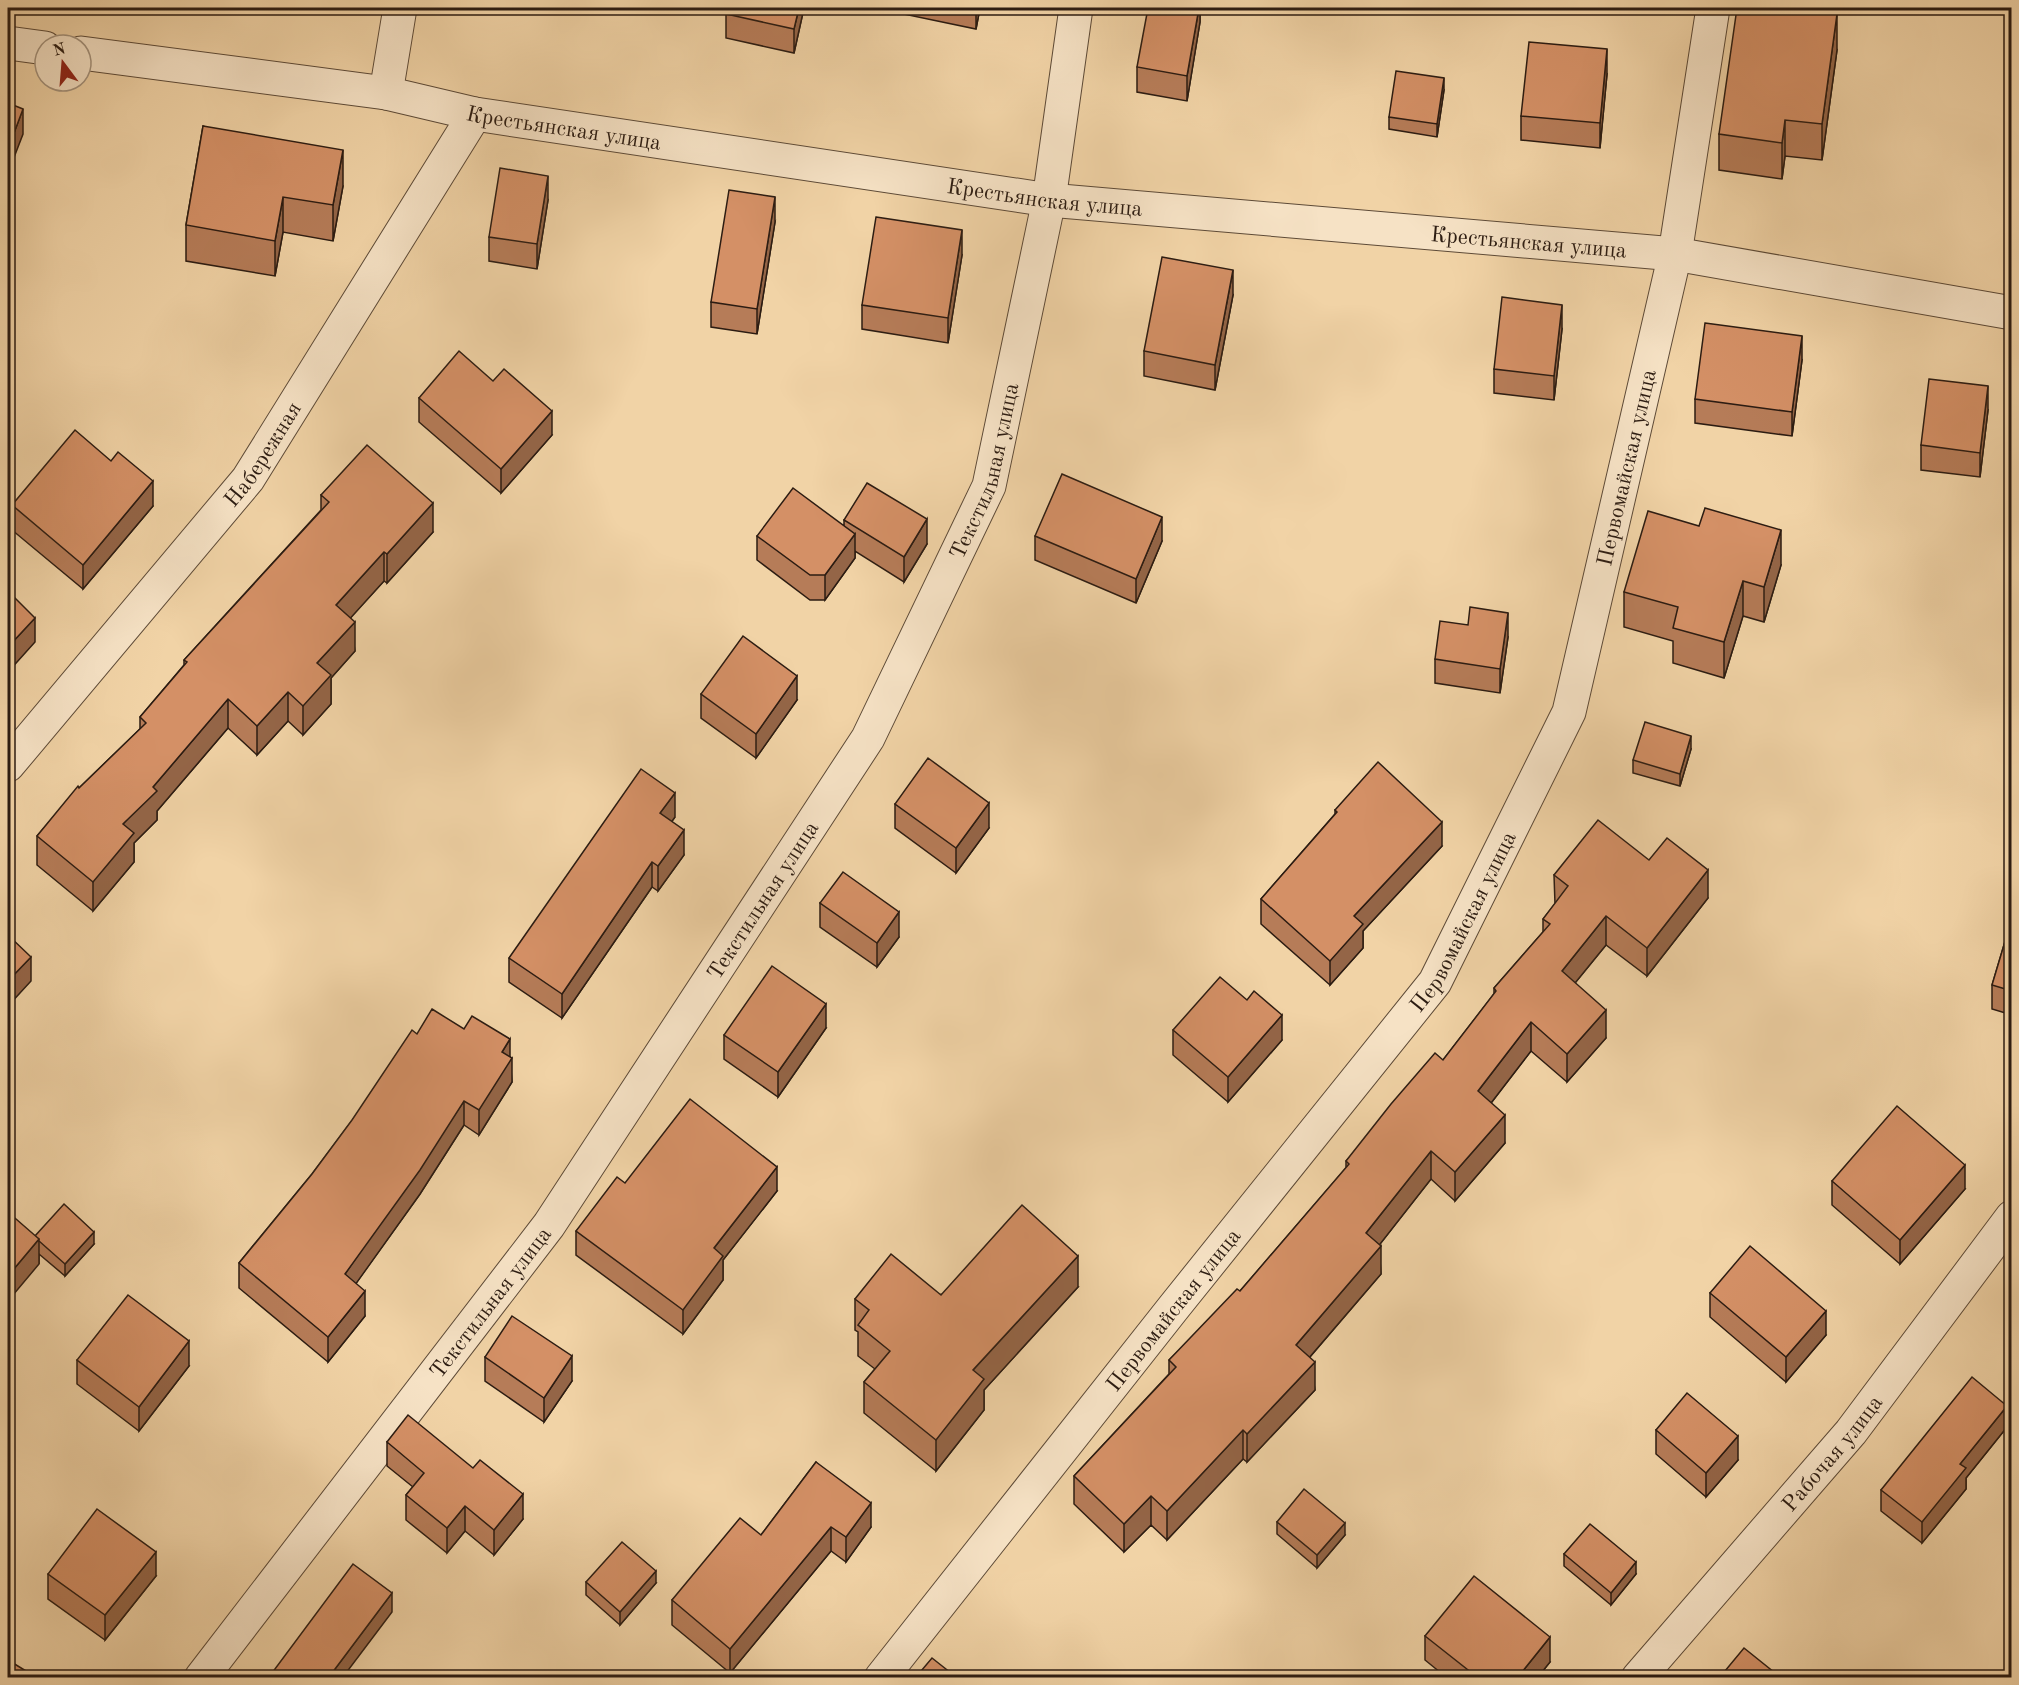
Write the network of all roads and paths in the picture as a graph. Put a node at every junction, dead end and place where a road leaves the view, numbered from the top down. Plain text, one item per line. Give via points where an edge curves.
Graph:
1 (400, 8) edge
2 (1076, 8) edge
3 (1713, 8) edge
4 (8, 44) edge
5 (33, 47) edge
6 (93, 55) edge
7 (386, 93) junction
8 (475, 114) junction
9 (1049, 200) junction
10 (1675, 254) junction
11 (2012, 313) edge
12 (8, 765) edge
13 (2012, 1217) edge
14 (201, 1677) edge
15 (881, 1677) edge
16 (1638, 1677) edge

1 - 7 street
2 - 9 street, Текстильная улица
3 - 10 street, Первомайская улица
4 - 5 street
6 - 7 street, Крестьянская улица
7 - 8 street, Крестьянская улица
8 - 9 street, Крестьянская улица
8 - 12 street, Набережная via 248,479
9 - 10 street, Крестьянская улица
9 - 14 street, Текстильная улица via 988,486 868,738 549,1225
10 - 11 street, Крестьянская улица
10 - 15 street, Первомайская улица via 1569,712 1435,982
13 - 16 street, Рабочая улица via 1851,1432

